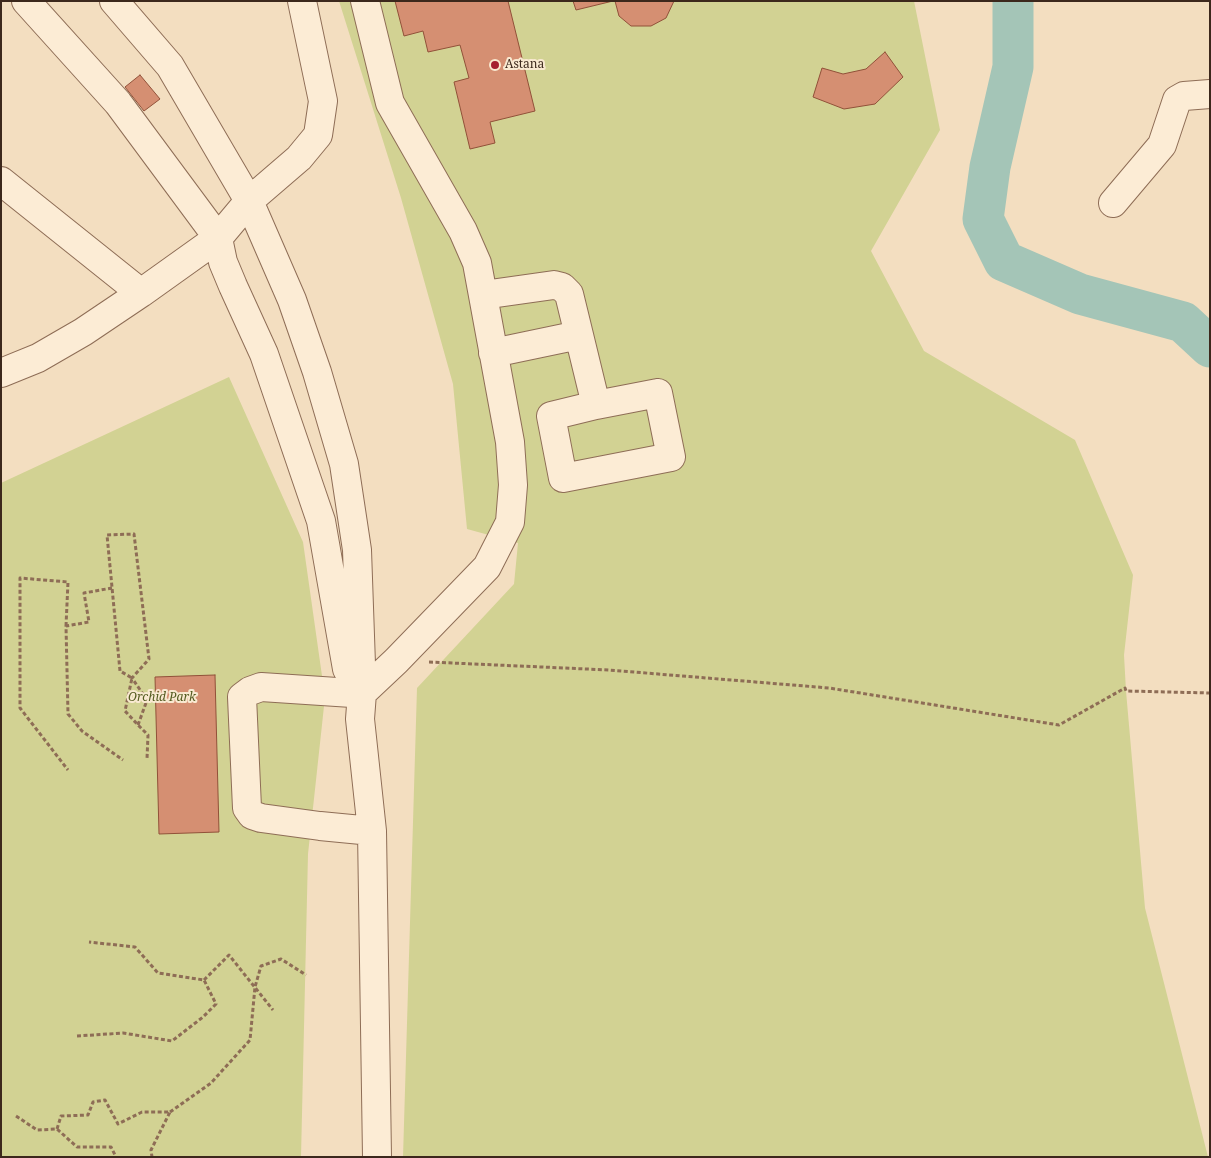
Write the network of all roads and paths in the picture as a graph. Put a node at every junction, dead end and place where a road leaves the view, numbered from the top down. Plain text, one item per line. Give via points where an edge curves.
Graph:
1 (26, 1) edge
2 (114, 1) edge
3 (302, 1) edge
4 (365, 1) edge
5 (1210, 94) edge
6 (1, 180) edge
7 (249, 201) junction
8 (1112, 203) dead end
9 (218, 238) junction
10 (140, 293) junction
11 (483, 294) junction
12 (579, 335) junction
13 (493, 353) junction
14 (1, 373) edge
15 (596, 405) junction
16 (112, 588) junction
17 (66, 626) junction
18 (396, 661) junction
19 (132, 678) junction
20 (1210, 693) edge
21 (358, 701) junction
22 (138, 725) junction
23 (147, 759) dead end
24 (124, 760) dead end
25 (68, 770) dead end
26 (372, 831) junction
27 (89, 942) dead end
28 (306, 975) dead end
29 (204, 980) junction
30 (255, 987) junction
31 (272, 1010) dead end
32 (77, 1036) dead end
33 (170, 1112) junction
34 (16, 1116) dead end
35 (57, 1129) junction
36 (116, 1157) edge
37 (152, 1157) edge
38 (377, 1157) edge

1 - 9 street via 118,103
2 - 7 street via 170,66
3 - 7 street via 324,101 318,135 300,158
4 - 11 street via 390,103 463,231 477,263
5 - 8 street via 1184,96 1177,100 1162,145
6 - 10 street
7 - 9 street
7 - 21 street via 292,300 344,464 357,550
9 - 10 street
9 - 21 street via 223,262 264,354 321,521
10 - 14 street via 38,358
11 - 12 street via 554,284 562,287 569,294
11 - 13 street
12 - 13 street
12 - 15 street
13 - 18 street via 510,442 513,485 510,522 487,567
15 - 15 street via 658,393 671,457 563,478 551,416
16 - 17 path via 84,593 90,622
16 - 19 path via 120,671
16 - 19 path via 107,535 134,534 149,659
17 - 24 path via 68,714 82,731
17 - 25 path via 68,582 20,578 20,708
18 - 20 path via 609,670 829,688 1059,725 1125,688 1126,691
18 - 21 street
19 - 22 path via 125,711
19 - 22 path via 147,700
21 - 26 street
21 - 26 street via 261,687 242,697 246,808 261,818
22 - 23 path via 148,735
26 - 38 street
27 - 29 path via 135,947 158,973
28 - 30 path via 281,959 261,966
29 - 30 path via 229,955
29 - 32 path via 216,1004 172,1041 123,1033
30 - 31 path
30 - 33 path via 250,1040 211,1083
33 - 35 path via 142,1112 118,1124 105,1100 93,1102 88,1116 62,1116
33 - 37 path via 151,1150
34 - 35 path via 37,1130
35 - 36 path via 77,1147 111,1147

